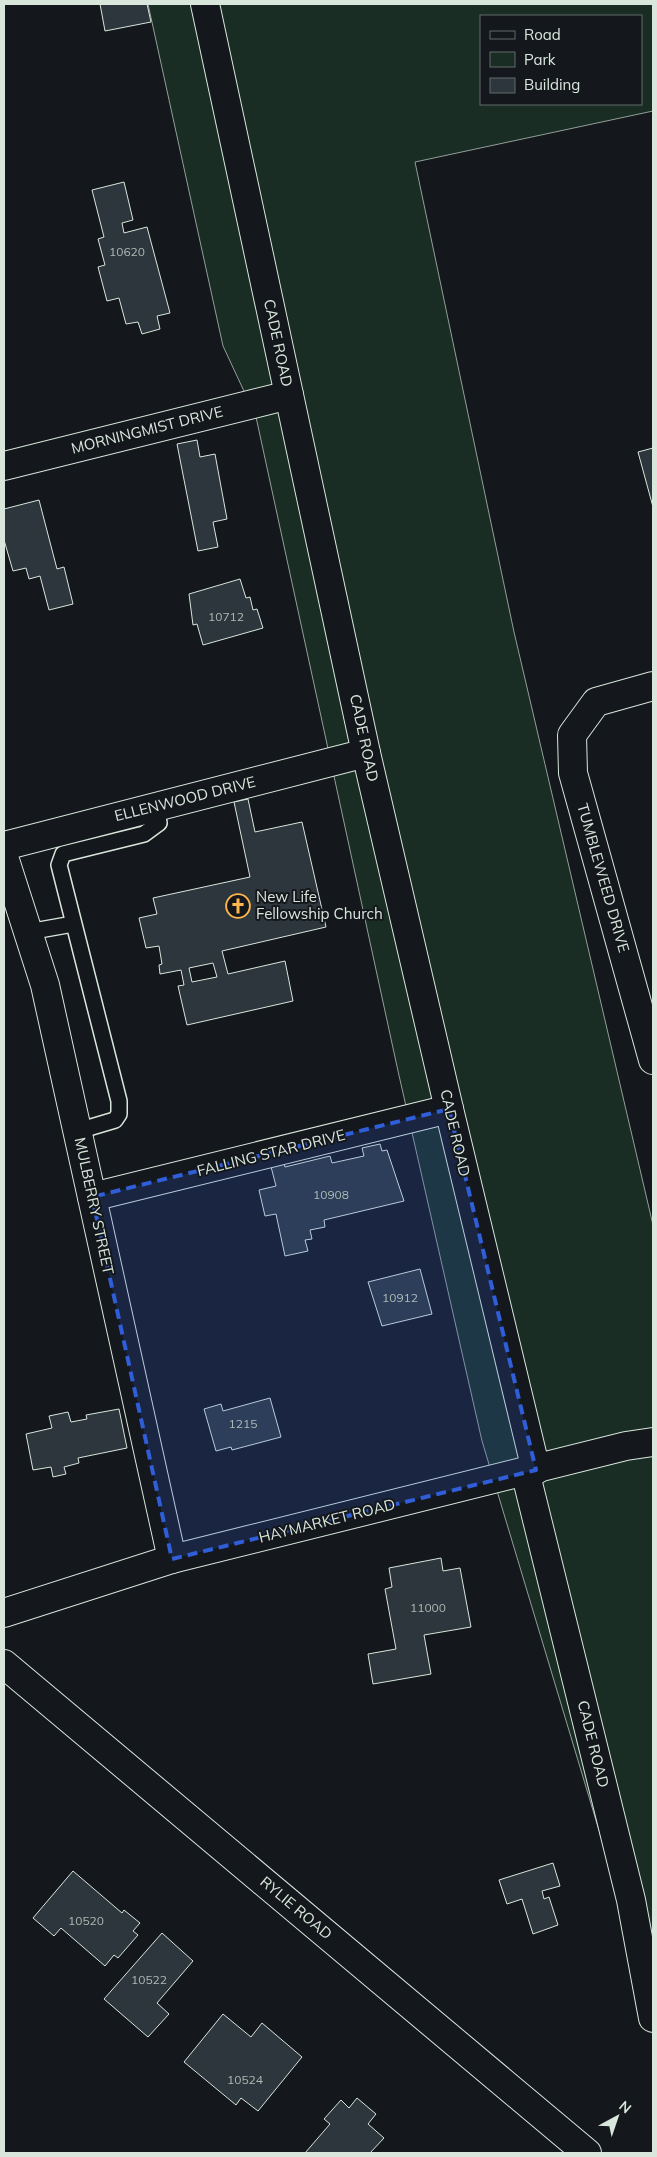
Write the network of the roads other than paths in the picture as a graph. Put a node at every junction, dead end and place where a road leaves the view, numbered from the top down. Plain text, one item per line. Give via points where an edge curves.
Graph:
1 (205, 4) edge
2 (289, 395) junction
3 (4, 466) edge
4 (653, 686) edge
5 (366, 753) junction
6 (156, 807) junction
7 (4, 846) edge
8 (4, 857) edge
9 (73, 924) junction
10 (28, 932) junction
11 (653, 1060) edge
12 (449, 1109) junction
13 (78, 1131) junction
14 (92, 1197) junction
15 (653, 1442) edge
16 (531, 1471) junction
17 (172, 1559) junction
18 (4, 1612) edge
19 (4, 1664) edge
20 (653, 2018) edge
21 (587, 2153) edge

1 - 2 street, CADE ROAD
2 - 3 street, MORNINGMIST DRIVE
2 - 5 street, CADE ROAD
4 - 11 street, TUMBLEWEED DRIVE via 596,702 572,735 573,773
5 - 6 street, ELLENWOOD DRIVE
5 - 12 street, CADE ROAD
6 - 7 street, ELLENWOOD DRIVE
6 - 9 lane via 159,823 144,834 62,854 59,865
8 - 10 street, MULBERRY STREET
9 - 10 lane
9 - 13 lane via 119,1101 119,1114 115,1120
10 - 13 street, MULBERRY STREET via 45,986
12 - 14 street, FALLING STAR DRIVE
12 - 16 street, CADE ROAD
13 - 14 street, MULBERRY STREET
14 - 17 street, MULBERRY STREET
15 - 16 street, HAYMARKET ROAD
16 - 17 street, HAYMARKET ROAD
16 - 20 street, CADE ROAD via 629,1890
17 - 18 street, HAYMARKET ROAD
19 - 21 street, RYLIE ROAD

